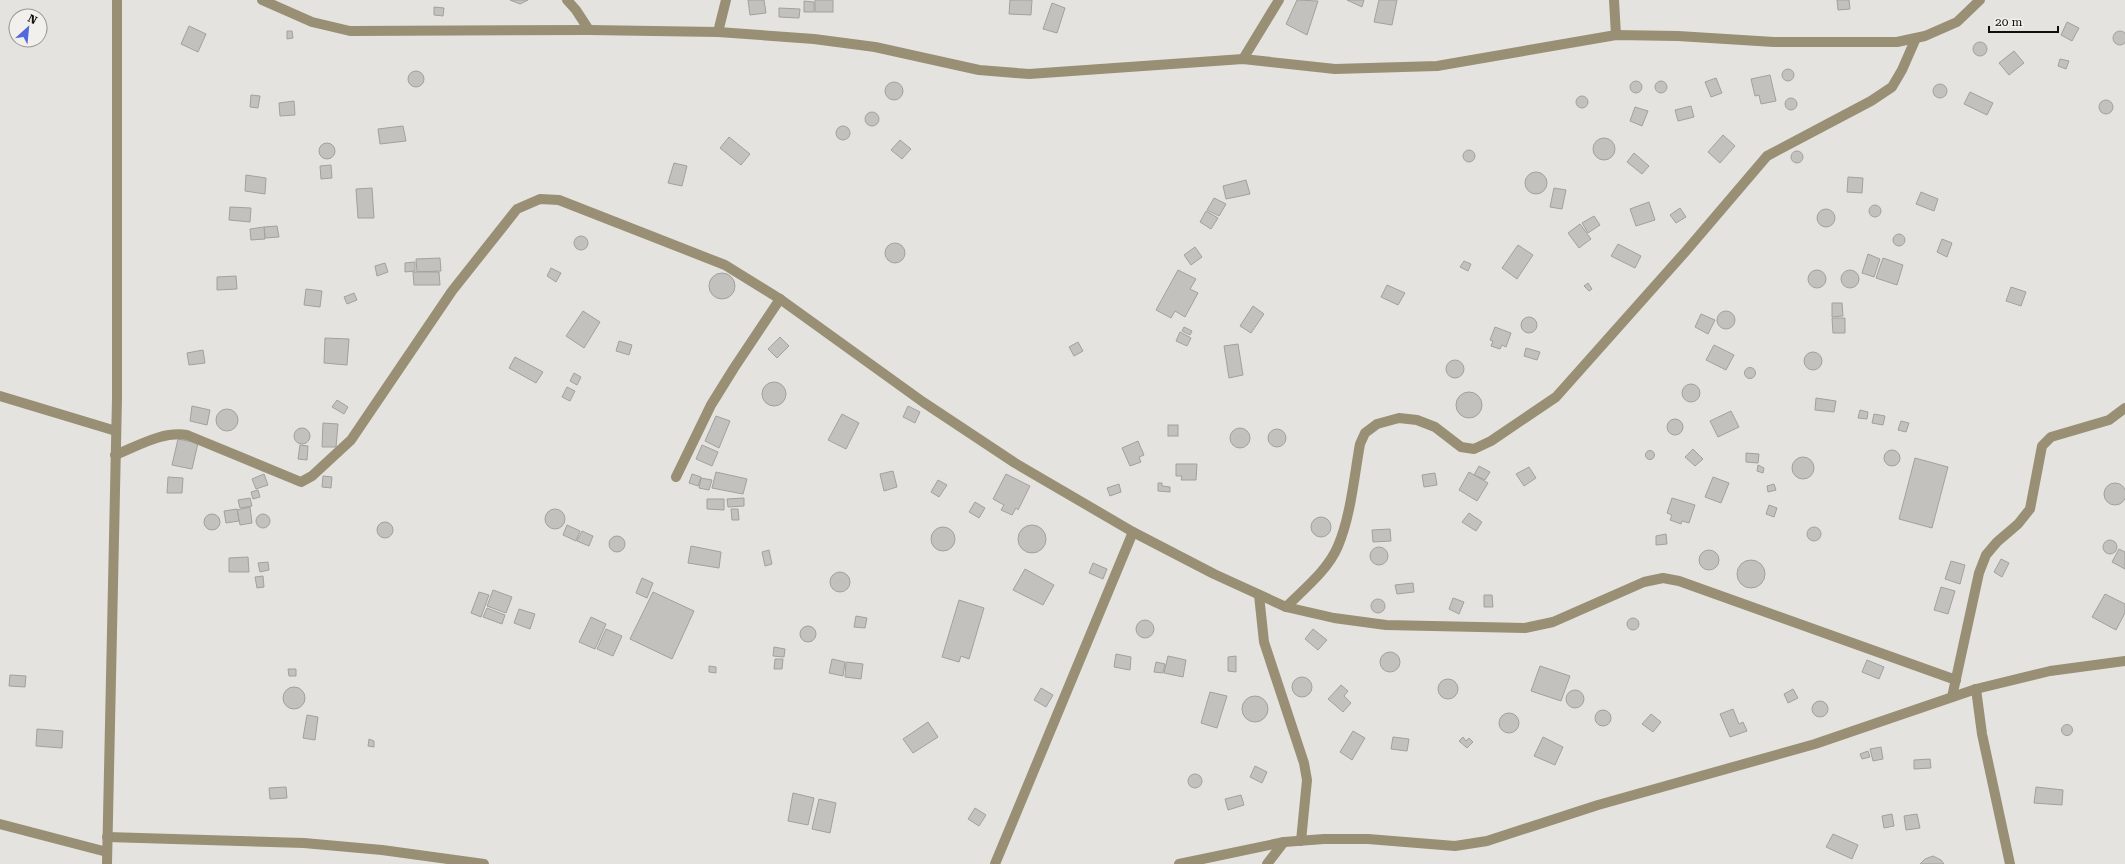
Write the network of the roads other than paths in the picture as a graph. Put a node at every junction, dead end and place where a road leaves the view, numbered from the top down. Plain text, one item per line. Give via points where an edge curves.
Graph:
1 (117, 0) edge
2 (262, 0) edge
3 (567, 0) edge
4 (726, 0) edge
5 (1278, 0) edge
6 (1614, 0) edge
7 (1980, 0) edge
8 (589, 30) junction
9 (718, 32) junction
10 (1616, 35) junction
11 (1916, 38) junction
12 (1243, 59) junction
13 (780, 299) junction
14 (0, 396) edge
15 (2125, 408) edge
16 (116, 431) junction
17 (115, 456) junction
18 (676, 477) dead end
19 (1133, 532) junction
20 (1259, 595) junction
21 (1286, 607) junction
22 (2125, 661) edge
23 (1956, 680) junction
24 (1976, 689) junction
25 (1952, 697) junction
26 (0, 824) edge
27 (107, 837) junction
28 (1301, 841) junction
29 (1284, 842) junction
30 (107, 852) junction
31 (107, 864) edge
32 (484, 864) edge
33 (996, 864) edge
34 (1179, 864) edge
35 (1267, 864) edge
36 (2010, 864) edge

1 - 16 street
2 - 8 street via 312,22 350,31
3 - 8 street
4 - 9 street
5 - 12 street
6 - 10 street
7 - 11 street via 1957,22
8 - 9 street
9 - 12 street via 814,39 867,46 979,70 1029,74
10 - 11 street via 1774,42 1897,42
10 - 12 street via 1438,66 1335,70
11 - 21 street via 1892,87 1871,101 1767,156 1556,397 1491,441 1474,449 1462,447 1435,427 1417,420 1399,418 1377,424 1365,433 1360,444 1345,521 1337,547 1320,573
13 - 17 street via 725,265 558,200 540,199 517,209 452,291 351,440 312,476 300,482 187,435 174,433 163,435
13 - 18 street via 711,405
13 - 19 street via 923,402 1015,462
14 - 16 street
15 - 23 street via 2109,420 2051,437 2042,446 2030,509 1986,555 1979,573
16 - 17 street
17 - 27 street
19 - 20 street
19 - 33 street
20 - 21 street
20 - 28 street via 1264,642 1304,763 1306,780
21 - 23 street via 1334,618 1386,625 1525,628 1553,622 1644,582 1663,578 1679,581
22 - 24 street via 2050,671
23 - 25 street
24 - 25 street
24 - 36 street via 1982,734
25 - 28 street via 1815,744 1598,804 1487,841 1455,846 1368,839
26 - 30 street
27 - 30 street
27 - 32 street via 304,843 382,850
28 - 29 street
29 - 34 street
29 - 35 street
30 - 31 street

